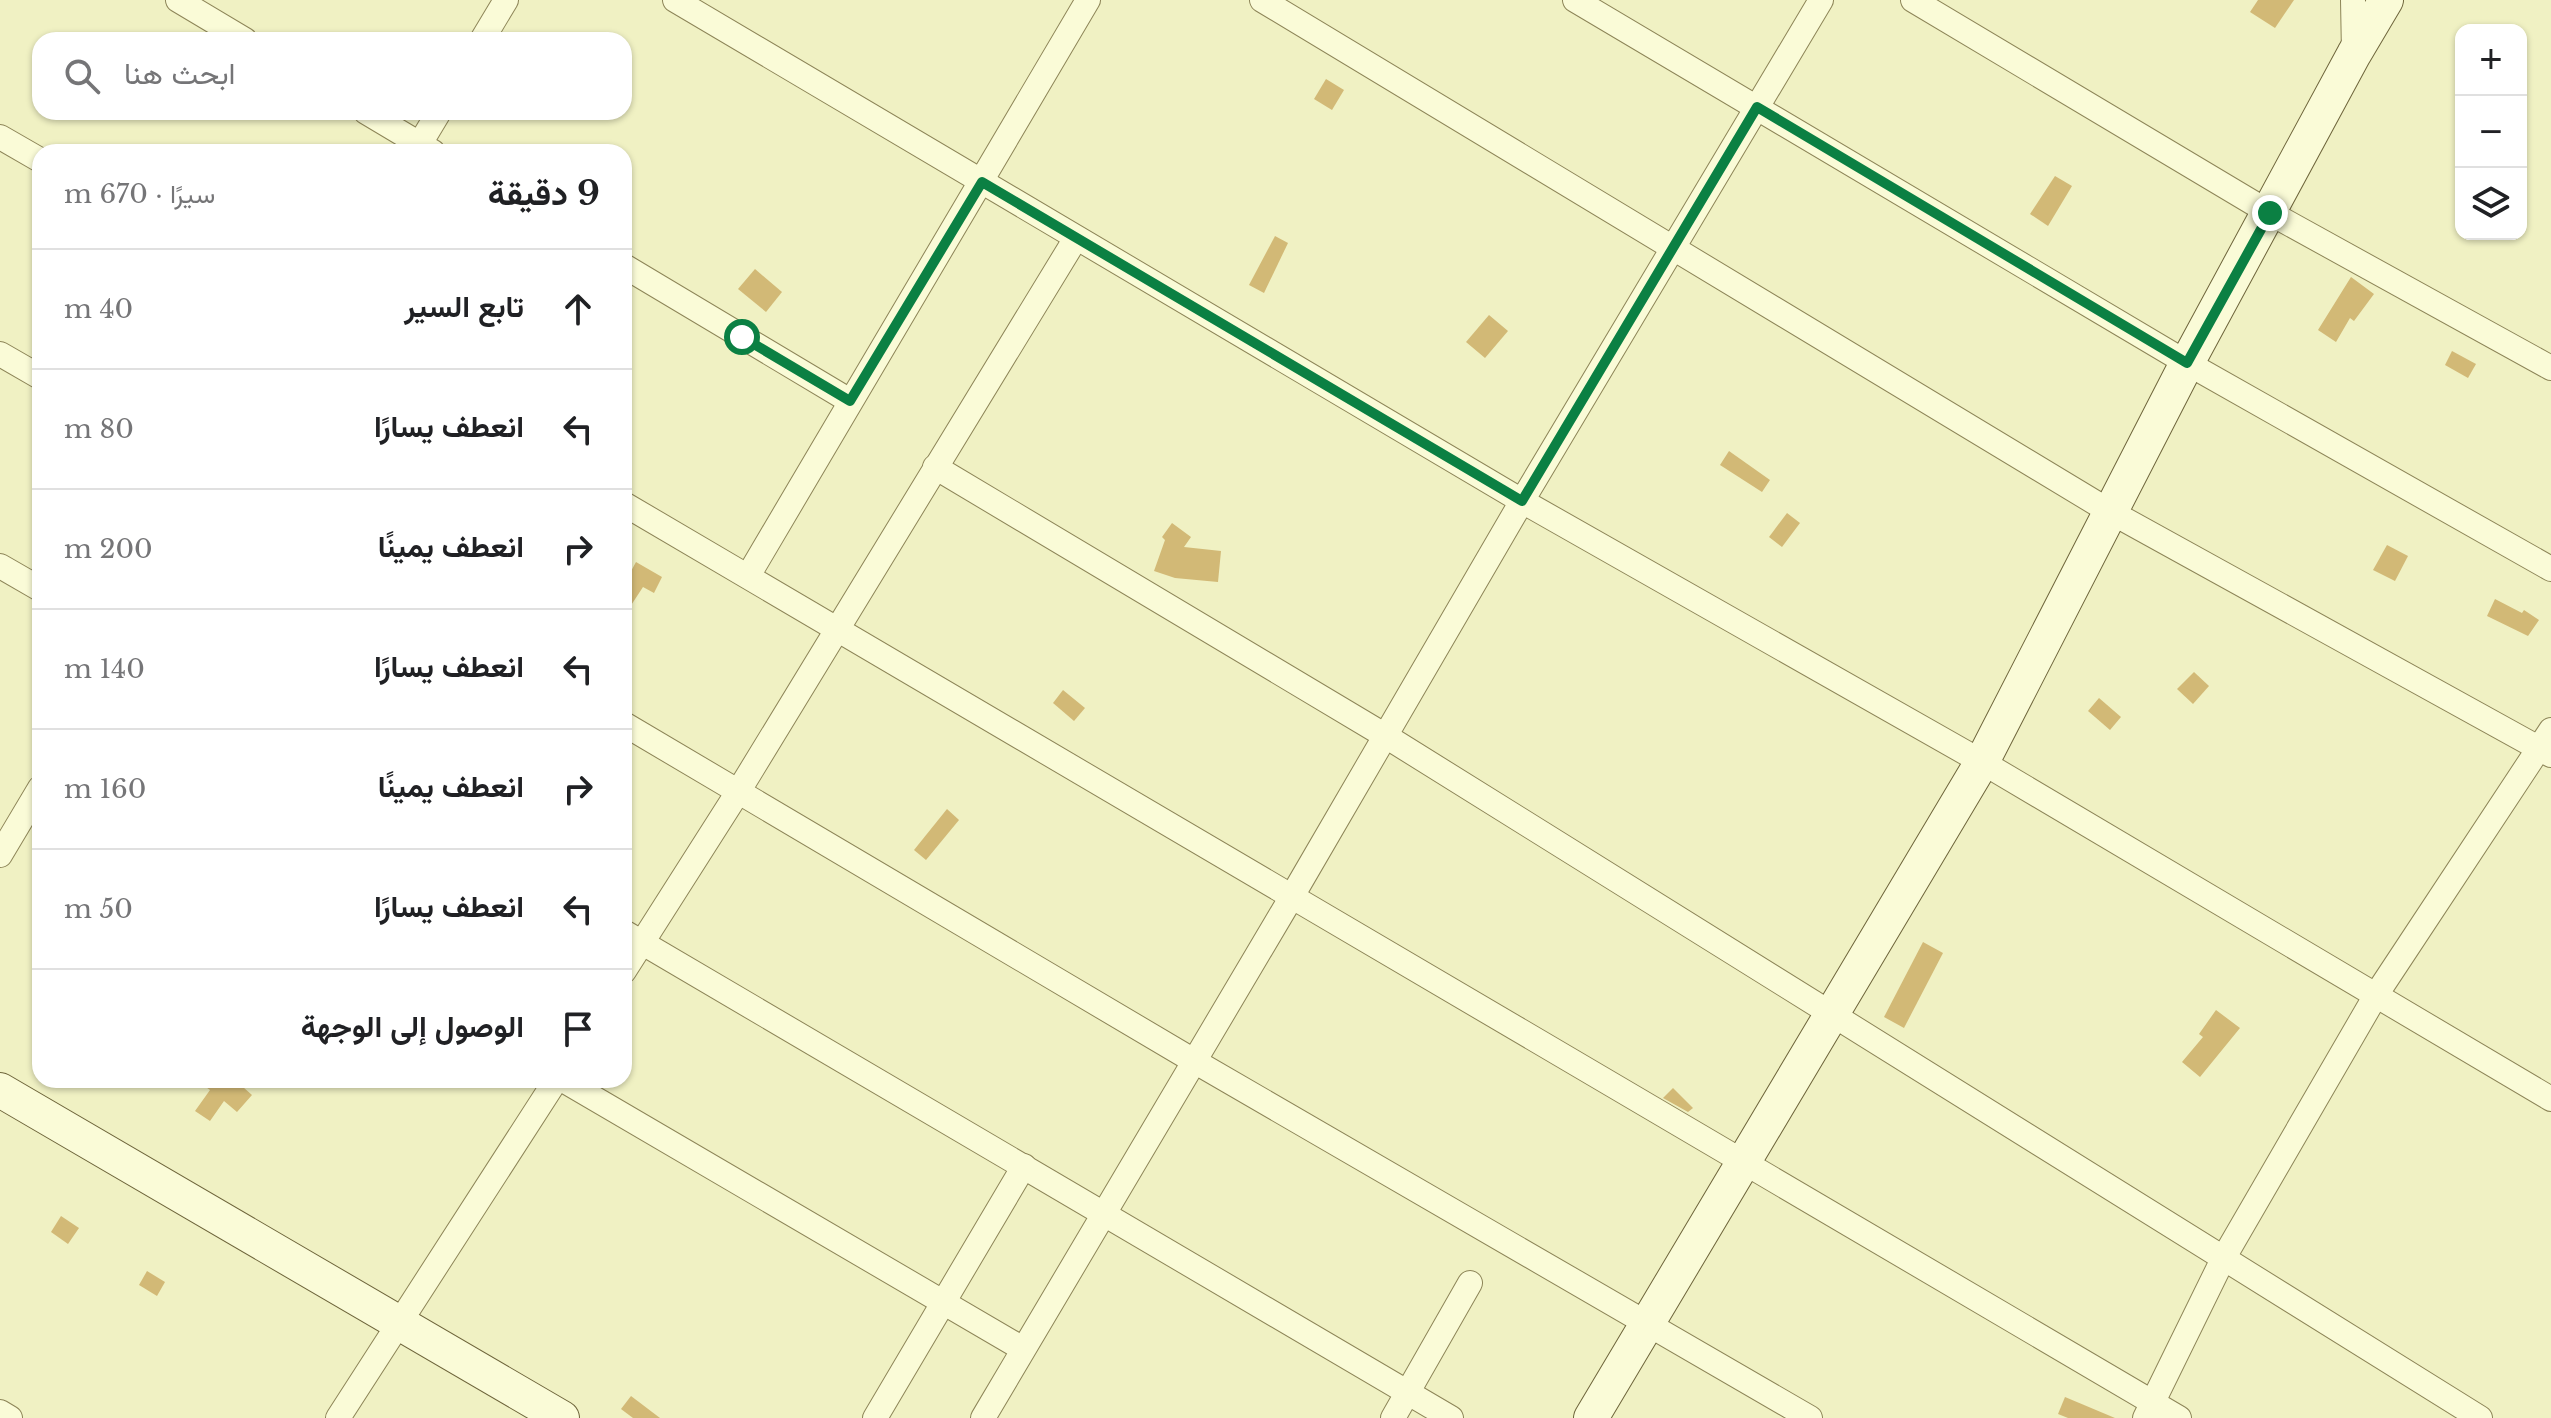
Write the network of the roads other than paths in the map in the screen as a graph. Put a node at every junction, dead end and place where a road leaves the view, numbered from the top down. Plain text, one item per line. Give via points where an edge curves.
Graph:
1 (178, 0) edge
2 (506, 0) edge
3 (675, 0) edge
4 (1088, 0) edge
5 (1262, 0) edge
6 (1575, 0) edge
7 (1821, 0) edge
8 (1913, 0) edge
9 (2353, 0) edge
10 (2386, 0) edge
11 (232, 32) edge
12 (487, 32) edge
13 (2354, 54) junction
14 (1757, 107) junction
15 (378, 120) edge
16 (435, 120) edge
17 (0, 137) edge
18 (414, 144) edge
19 (424, 144) edge
20 (32, 155) edge
21 (982, 182) junction
22 (2270, 213) junction
23 (1076, 238) junction
24 (1674, 247) junction
25 (632, 271) edge
26 (0, 354) edge
27 (2187, 363) junction
28 (2551, 368) edge
29 (32, 372) edge
30 (850, 401) junction
31 (935, 467) junction
32 (1522, 501) junction
33 (632, 509) edge
34 (2109, 511) junction
35 (0, 566) edge
36 (2551, 569) edge
37 (748, 576) junction
38 (32, 584) edge
39 (836, 630) junction
40 (632, 729) edge
41 (1384, 735) junction
42 (2547, 745) edge
43 (1982, 762) junction
44 (738, 792) junction
45 (32, 801) edge
46 (0, 855) edge
47 (1291, 898) junction
48 (633, 938) edge
49 (2376, 995) junction
50 (1830, 1015) junction
51 (1194, 1061) junction
52 (551, 1088) edge
53 (577, 1088) edge
54 (0, 1090) edge
55 (2551, 1099) edge
56 (1744, 1161) junction
57 (1024, 1166) junction
58 (1104, 1213) junction
59 (2223, 1259) junction
60 (1470, 1283) dead end
61 (944, 1302) junction
62 (399, 1321) junction
63 (1647, 1325) junction
64 (1023, 1349) junction
65 (1408, 1393) junction
66 (2150, 1410) edge
67 (0, 1412) edge
68 (10, 1418) edge
69 (338, 1418) edge
70 (562, 1418) edge
71 (875, 1418) edge
72 (983, 1418) edge
73 (1393, 1418) edge
74 (1451, 1418) edge
75 (1591, 1418) edge
76 (1810, 1418) edge
77 (2179, 1418) edge
78 (2480, 1418) edge

1 - 11 street
2 - 12 street
3 - 21 street
4 - 21 street
5 - 24 street
6 - 14 street
7 - 14 street
8 - 22 street
9 - 13 street
10 - 13 street
13 - 22 street
14 - 24 street
14 - 27 street
15 - 18 street
16 - 19 street
17 - 20 street
21 - 23 street
21 - 30 street
22 - 27 street
22 - 28 street
23 - 31 street
23 - 32 street
24 - 32 street
24 - 34 street
25 - 30 street
26 - 29 street
27 - 34 street
27 - 36 street
30 - 37 street
31 - 39 street
31 - 41 street
32 - 41 street
32 - 43 street
33 - 37 street
34 - 42 street
34 - 43 street
35 - 38 street
37 - 39 street
39 - 44 street
39 - 47 street
40 - 44 street
41 - 47 street
41 - 50 street
42 - 49 street
43 - 49 street
43 - 50 street
44 - 48 street
44 - 51 street
45 - 46 street
47 - 51 street
47 - 56 street
48 - 57 street
49 - 55 street
49 - 59 street
50 - 56 street
50 - 59 street
51 - 58 street
51 - 63 street
52 - 62 street
53 - 61 street
54 - 62 street
56 - 63 street
56 - 66 street
57 - 58 street
57 - 61 street
58 - 64 street
58 - 65 street
59 - 66 street
59 - 78 street
60 - 65 street
61 - 64 street
61 - 71 street
62 - 69 street
62 - 70 street
63 - 75 street
63 - 76 street
64 - 72 street
65 - 73 street
65 - 74 street
66 - 77 street
67 - 68 street

